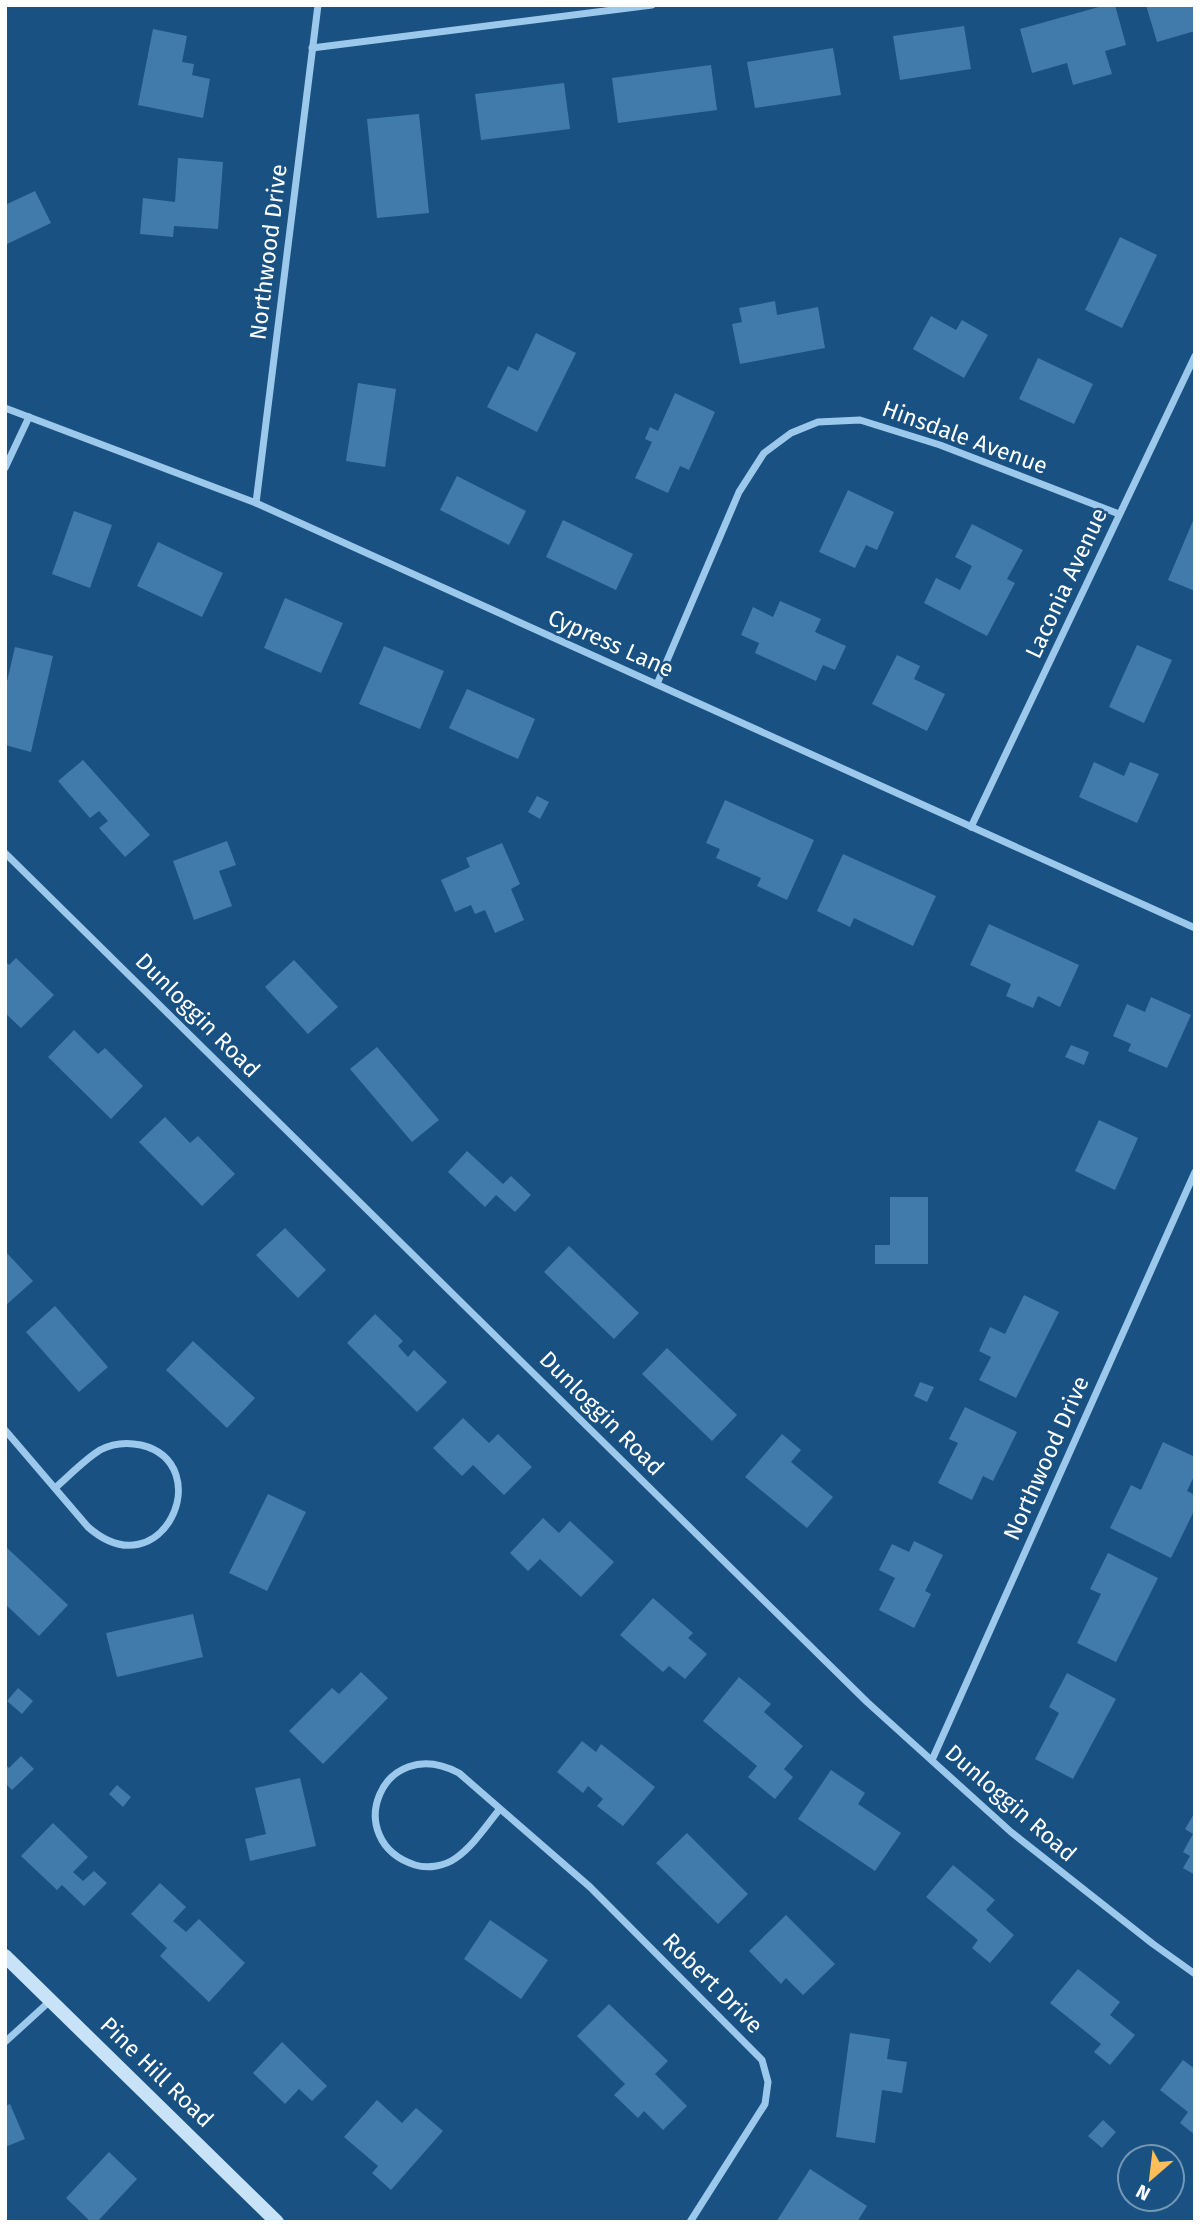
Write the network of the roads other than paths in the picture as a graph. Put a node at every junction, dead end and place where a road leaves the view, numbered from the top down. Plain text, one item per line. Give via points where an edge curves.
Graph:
1 (318, 5) edge
2 (652, 5) edge
3 (313, 48) junction
4 (1195, 356) edge
5 (5, 408) edge
6 (29, 417) junction
7 (5, 468) edge
8 (256, 503) junction
9 (1119, 514) junction
10 (657, 684) junction
11 (971, 827) junction
12 (5, 853) edge
13 (1195, 928) edge
14 (1195, 1172) edge
15 (5, 1430) edge
16 (55, 1488) junction
17 (932, 1760) junction
18 (499, 1810) junction
19 (5, 1955) edge
20 (1195, 1974) edge
21 (51, 2001) junction
22 (5, 2042) edge
23 (277, 2222) edge
24 (690, 2222) edge

1 - 3 street, Northwood Drive
2 - 3 street
3 - 8 street, Northwood Drive
4 - 9 street, Laconia Avenue
5 - 6 street, Cypress Lane
6 - 7 street
6 - 8 street, Cypress Lane
8 - 10 street, Cypress Lane
9 - 10 street, Hinsdale Avenue via 940,445 860,420 818,422 791,432 764,453 738,492
9 - 11 street, Laconia Avenue
10 - 11 street, Cypress Lane
11 - 13 street, Cypress Lane
12 - 17 street, Dunloggin Road via 867,1702
14 - 17 street, Northwood Drive
15 - 16 street
16 - 16 street via 88,1527 117,1545 152,1540 166,1529 179,1499 172,1467 161,1455 131,1443 100,1451
17 - 20 street, Dunloggin Road via 1011,1832
18 - 18 street, Robert Drive via 458,1773 426,1763 394,1774 376,1803 375,1820 380,1836 396,1856 420,1866 437,1866 467,1849
18 - 24 street, Robert Drive via 590,1887 762,2060 768,2082 765,2104
19 - 21 street, Pine Hill Road
21 - 22 street
21 - 23 street, Pine Hill Road

